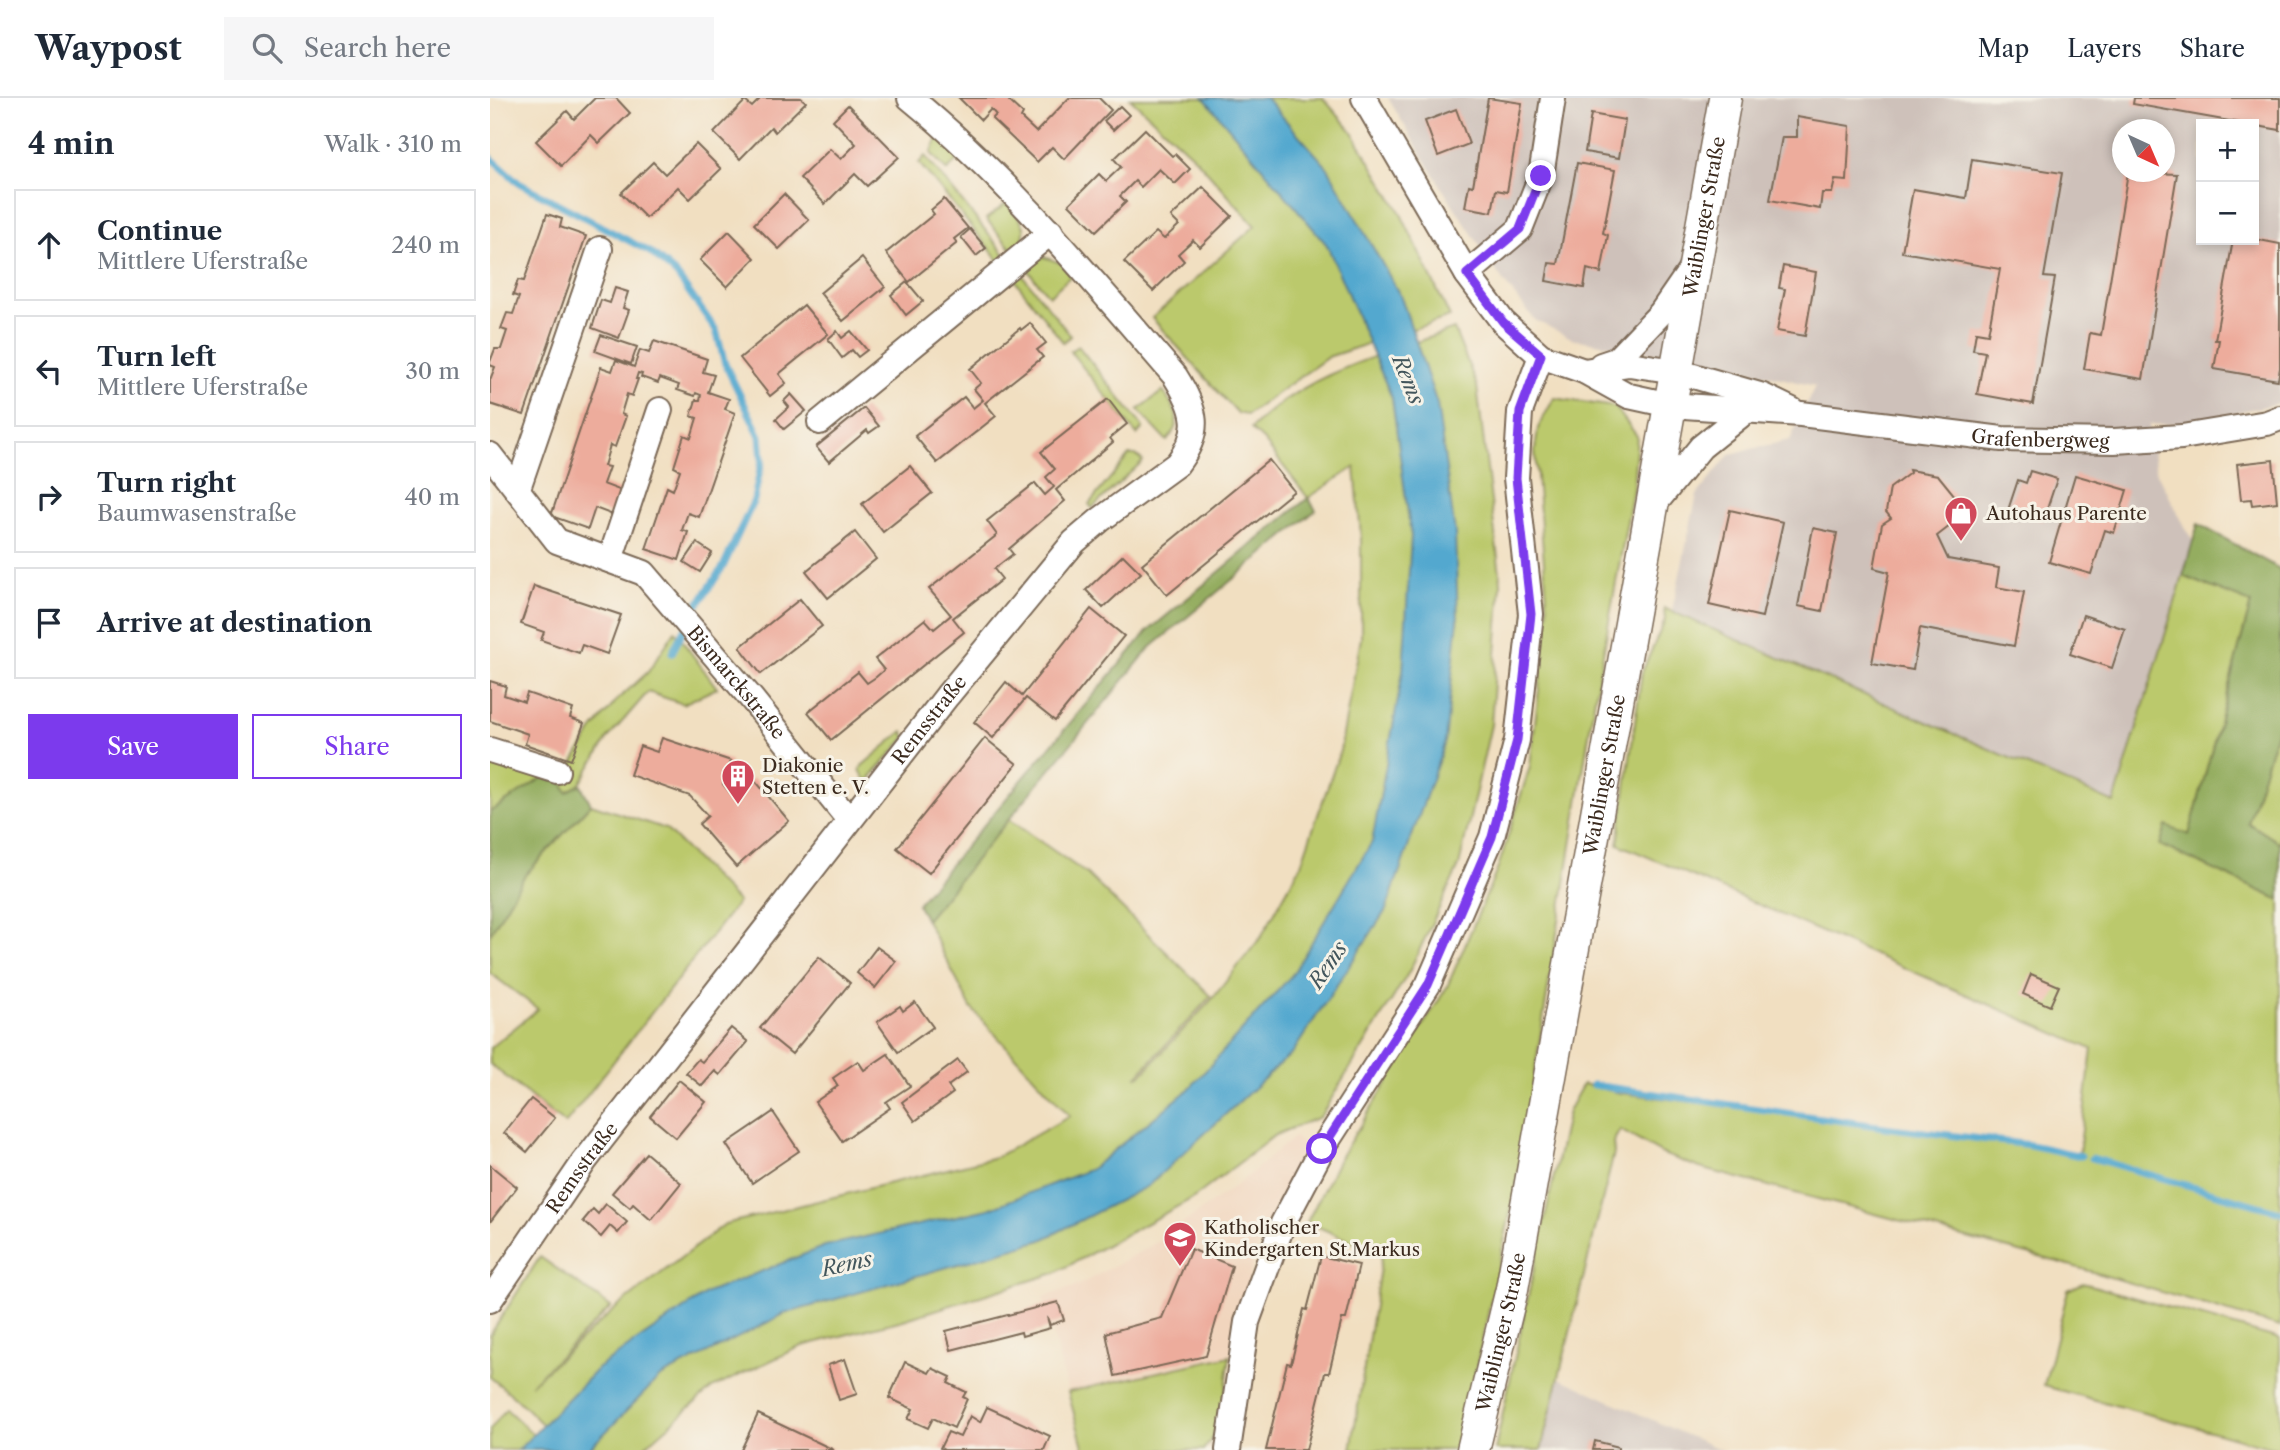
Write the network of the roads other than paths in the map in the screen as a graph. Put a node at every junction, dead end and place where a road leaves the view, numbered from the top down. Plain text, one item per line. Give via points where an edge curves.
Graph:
1 (910, 98) edge
2 (1364, 98) edge
3 (1553, 98) edge
4 (1725, 98) edge
5 (1051, 232) junction
6 (600, 249) dead end
7 (1696, 263) junction
8 (1467, 274) junction
9 (1541, 355) junction
10 (1676, 370) junction
11 (1584, 371) junction
12 (1670, 405) junction
13 (660, 411) dead end
14 (1746, 411) junction
15 (1801, 414) junction
16 (2280, 418) edge
17 (820, 422) dead end
18 (491, 467) edge
19 (518, 488) junction
20 (1652, 507) junction
21 (610, 560) junction
22 (490, 750) edge
23 (557, 771) dead end
24 (849, 820) junction
25 (490, 1300) edge
26 (1228, 1450) edge
27 (1473, 1450) edge

1 - 5 street, Remsstraße via 978,156
2 - 8 street
3 - 8 street via 1541,176 1520,229
4 - 7 main road, Waiblinger Straße
5 - 17 street
5 - 24 street, Remsstraße via 1175,376 1194,415 1193,436 1177,464 1074,542
6 - 19 street
7 - 10 main road, Waiblinger Straße
7 - 11 street via 1661,313 1616,360
8 - 9 street via 1503,322
9 - 11 street, Grafenbergweg
9 - 26 street via 1520,412 1516,478 1531,614 1517,740 1492,837 1428,985 1322,1149 1283,1223 1247,1322
10 - 11 street, Grafenbergweg via 1629,364
10 - 12 main road, Waiblinger Straße
10 - 15 street, Grafenbergweg via 1763,396
11 - 12 street, Grafenbergweg via 1629,396
12 - 14 street, Grafenbergweg
12 - 20 main road, Waiblinger Straße
13 - 21 street
14 - 15 street, Grafenbergweg
14 - 20 street via 1701,447
15 - 16 street, Grafenbergweg via 2002,439 2114,441 2182,437
18 - 19 street, Bismarckstraße
19 - 21 street, Bismarckstraße via 557,541
20 - 27 main road, Waiblinger Straße via 1513,1289
21 - 24 street, Bismarckstraße via 644,573
22 - 23 street
24 - 25 street, Remsstraße via 584,1162

